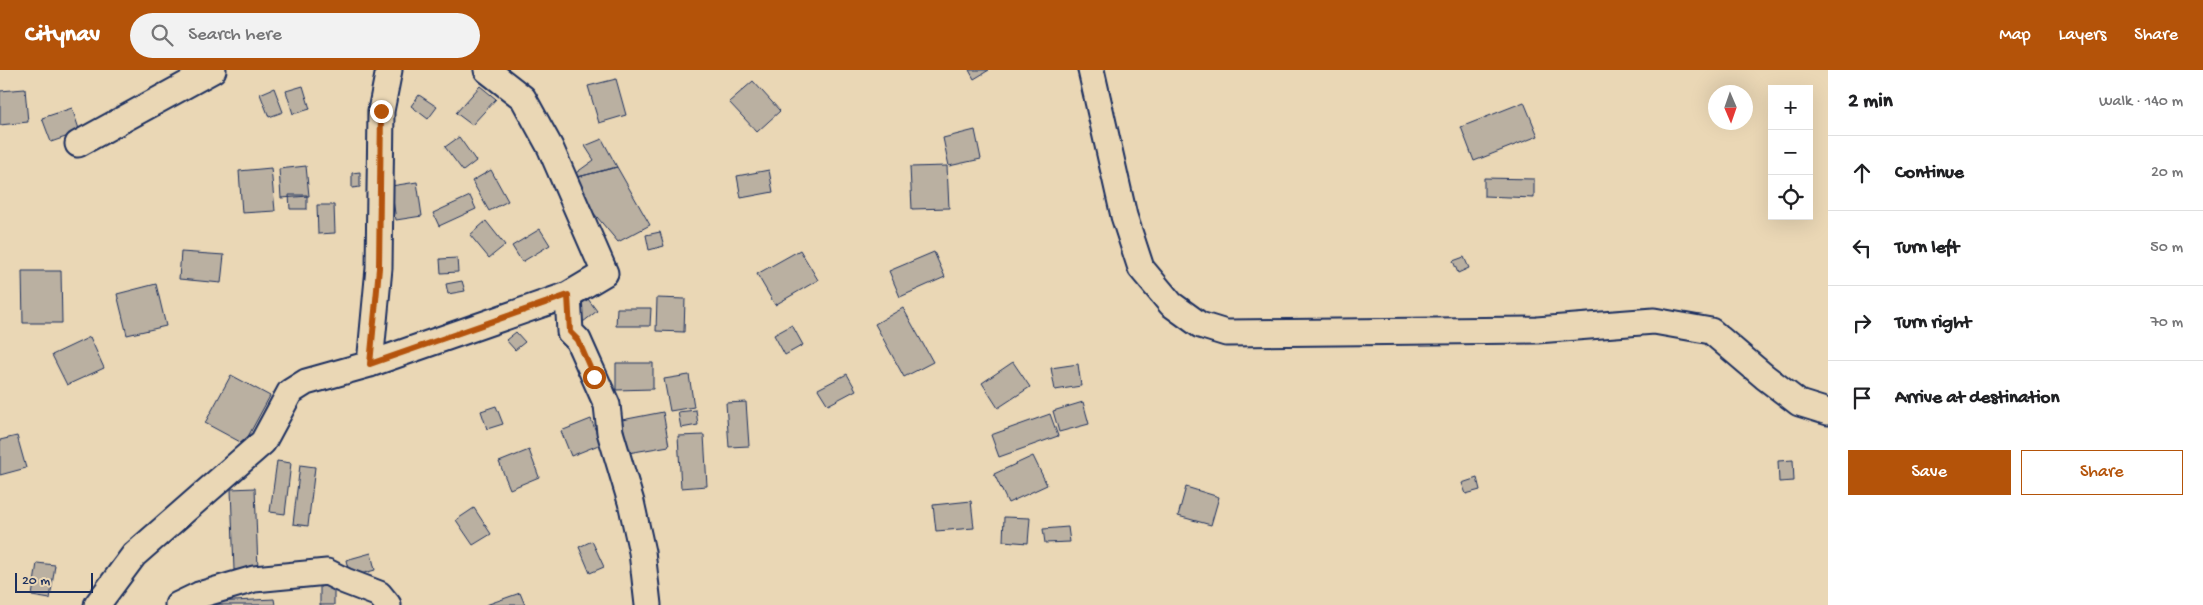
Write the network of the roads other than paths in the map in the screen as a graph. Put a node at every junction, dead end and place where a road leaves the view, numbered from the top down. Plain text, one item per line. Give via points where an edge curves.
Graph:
1 (213, 70) edge
2 (389, 70) edge
3 (487, 70) edge
4 (1091, 70) edge
5 (78, 144) dead end
6 (568, 295) junction
7 (370, 364) junction
8 (1828, 412) edge
9 (97, 605) edge
10 (178, 605) edge
11 (388, 605) edge
12 (648, 605) edge

1 - 5 street
2 - 7 street via 381,111 379,268
3 - 6 street via 523,98 550,147 605,274
4 - 8 street via 1124,216 1141,268 1172,304 1200,325 1226,333 1538,330 1654,321 1712,331 1799,402
6 - 7 street
6 - 12 street via 570,332 578,340 607,405 610,432 642,552
7 - 9 street via 306,382 290,392 263,442 134,555
10 - 11 street via 199,595 254,579 328,572 379,594

